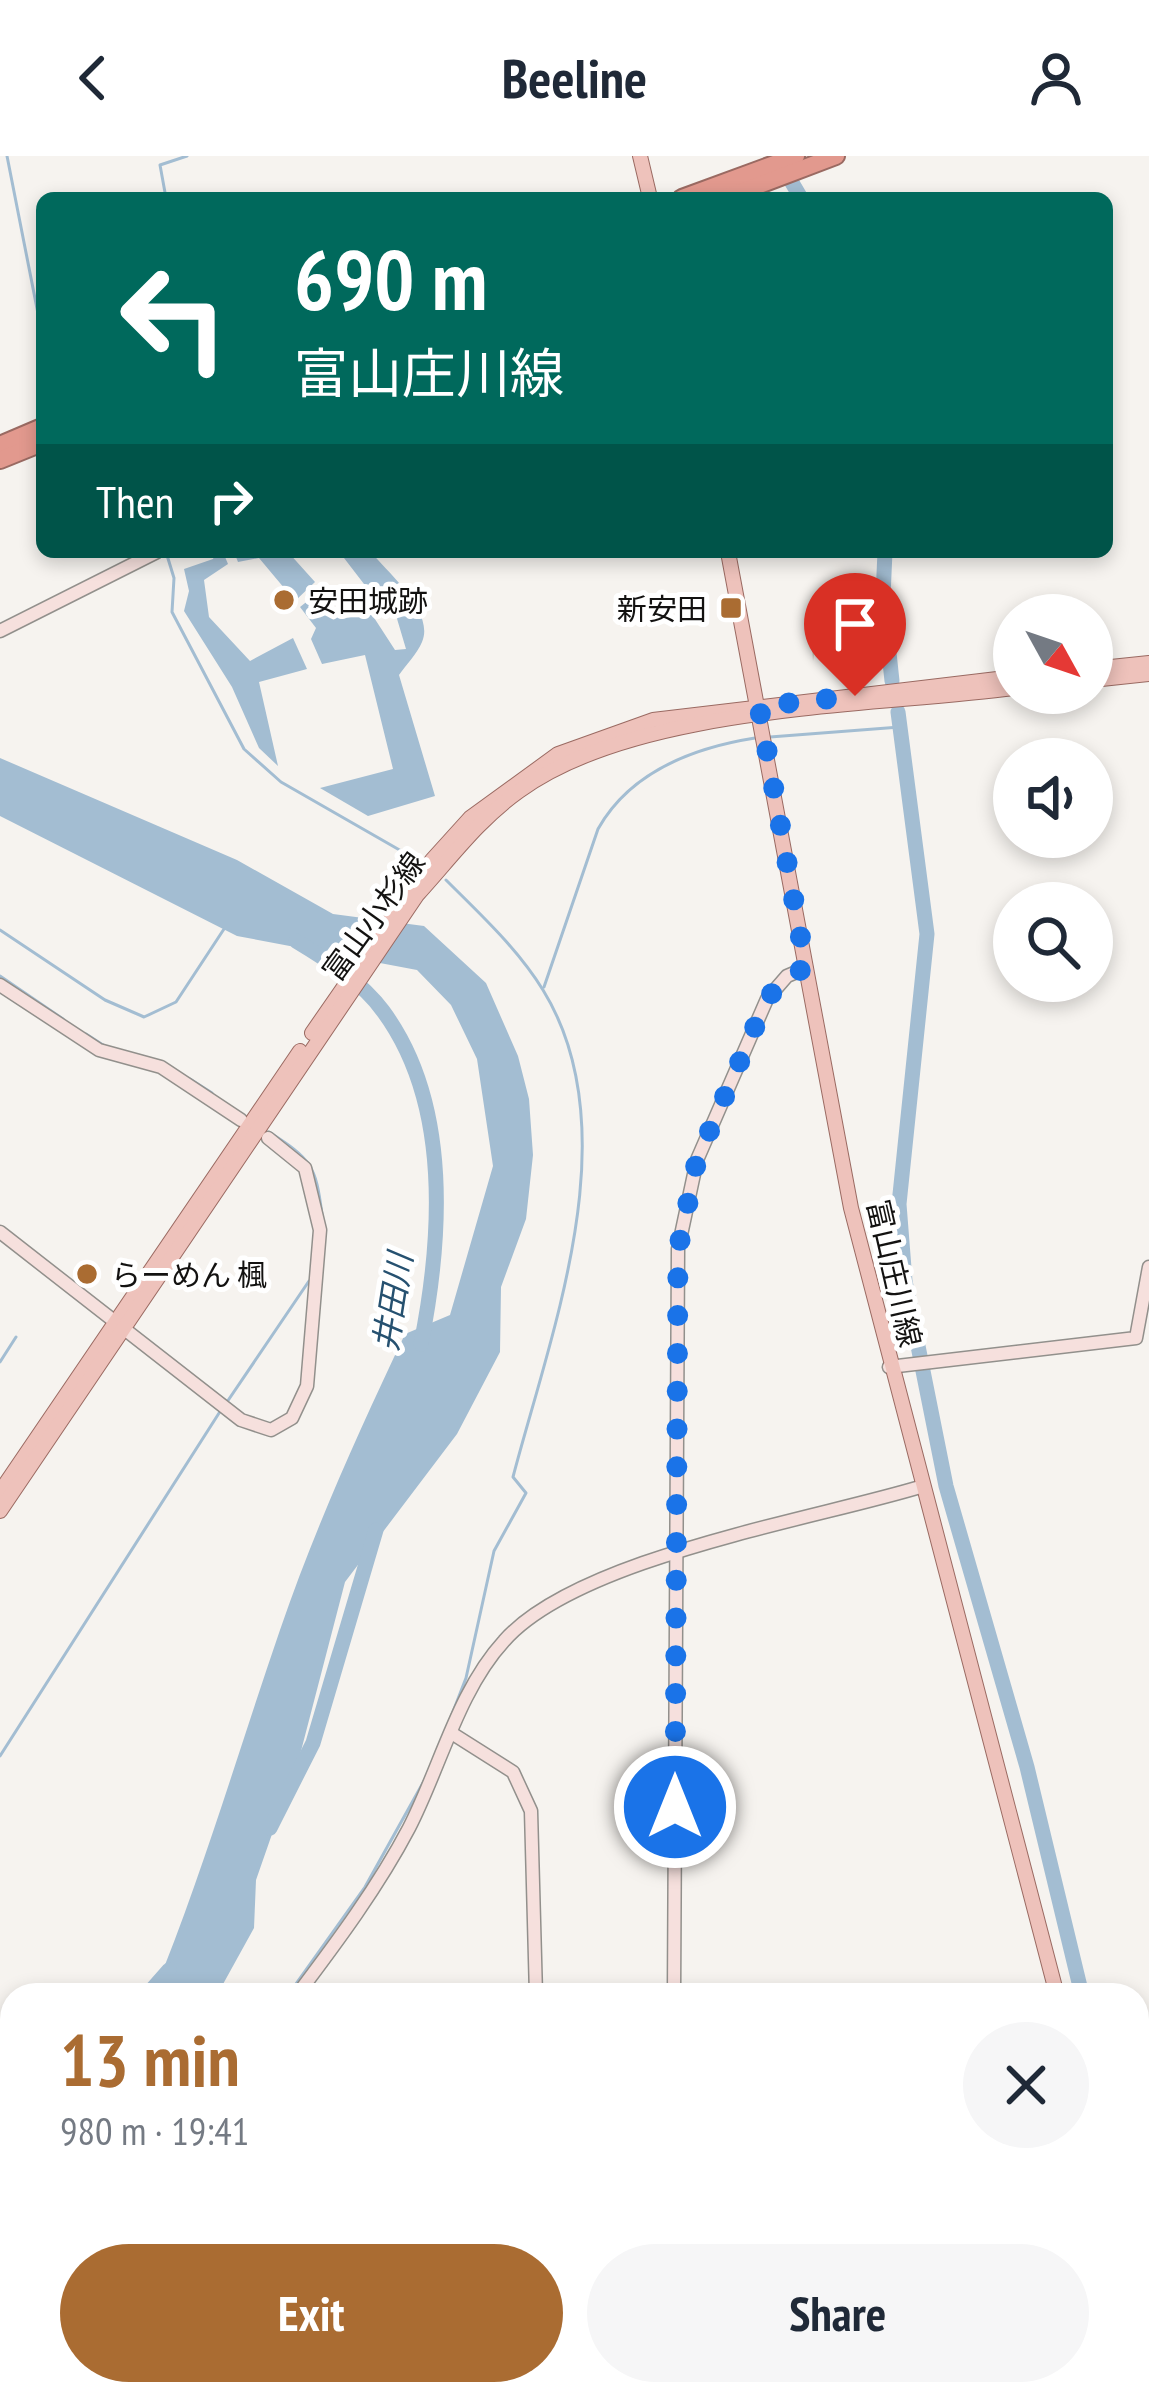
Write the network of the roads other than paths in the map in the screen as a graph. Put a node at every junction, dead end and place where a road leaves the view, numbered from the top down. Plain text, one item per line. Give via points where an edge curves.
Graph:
1 (640, 156) edge
2 (836, 156) edge
3 (803, 161) edge
4 (763, 176) junction
5 (649, 192) edge
6 (704, 192) edge
7 (735, 192) edge
8 (36, 430) edge
9 (0, 445) edge
10 (36, 445) edge
11 (0, 460) edge
12 (144, 558) edge
13 (729, 558) edge
14 (0, 631) edge
15 (1149, 663) edge
16 (1113, 667) edge
17 (1149, 674) edge
18 (1113, 678) edge
19 (993, 680) edge
20 (993, 690) edge
21 (760, 712) junction
22 (806, 968) junction
23 (0, 986) edge
24 (242, 1120) dead end
25 (268, 1138) dead end
26 (0, 1232) edge
27 (1149, 1267) edge
28 (121, 1324) junction
29 (889, 1367) junction
30 (920, 1487) junction
31 (0, 1492) edge
32 (0, 1511) edge
33 (676, 1555) junction
34 (453, 1735) junction
35 (305, 1983) edge
36 (536, 1983) edge
37 (674, 1983) edge
38 (1054, 1983) edge

1 - 5 main road
2 - 3 highway
3 - 4 highway
4 - 6 highway
4 - 7 highway
8 - 9 highway
10 - 11 highway
12 - 14 street
13 - 21 main road, 富山庄川線
15 - 16 main road
17 - 18 main road
19 - 21 main road, 富山小杉線
20 - 21 main road, 富山小杉線
21 - 22 main road, 富山庄川線
21 - 28 main road, 富山小杉線 via 656,730 561,764 478,825 412,892
22 - 29 main road, 富山庄川線
22 - 33 street via 767,999 685,1203
23 - 24 street via 99,1051 161,1067
25 - 28 street via 305,1168 320,1230 313,1350 292,1418 271,1430 252,1427
26 - 28 street
27 - 29 street via 1136,1338
28 - 31 main road, 富山小杉線
28 - 32 main road, 富山小杉線
29 - 30 main road, 富山庄川線
30 - 33 street
30 - 38 main road, 富山庄川線
33 - 34 street via 577,1589 528,1619 486,1664
33 - 37 street
34 - 35 street via 380,1877
34 - 36 street via 513,1772 531,1811

